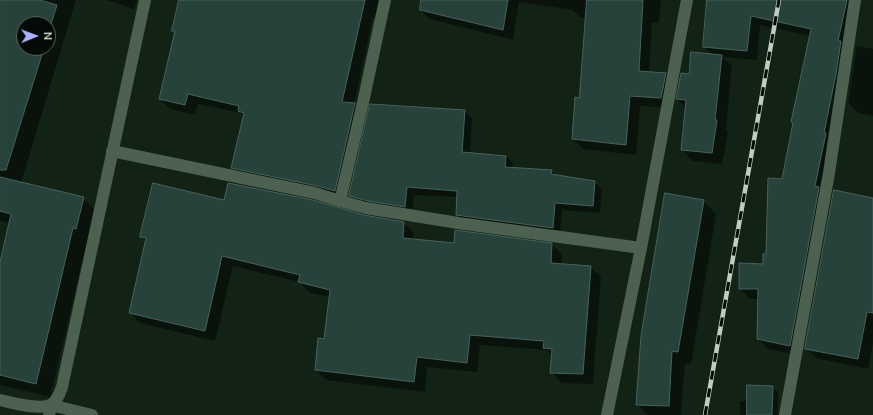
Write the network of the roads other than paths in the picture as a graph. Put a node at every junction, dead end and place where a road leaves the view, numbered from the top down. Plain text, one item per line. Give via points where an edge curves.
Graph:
1 (146, 0) edge
2 (385, 0) edge
3 (687, 0) edge
4 (855, 0) edge
5 (112, 151) junction
6 (340, 201) junction
7 (641, 248) junction
8 (0, 400) edge
9 (50, 410) edge
10 (92, 415) edge
11 (607, 415) edge
12 (785, 415) edge

1 - 5 street
2 - 6 street
3 - 7 street
4 - 12 street via 829,173
5 - 6 street via 315,193
5 - 9 street via 62,387
6 - 7 street via 366,208 458,223
7 - 11 street
8 - 9 street
9 - 10 street

